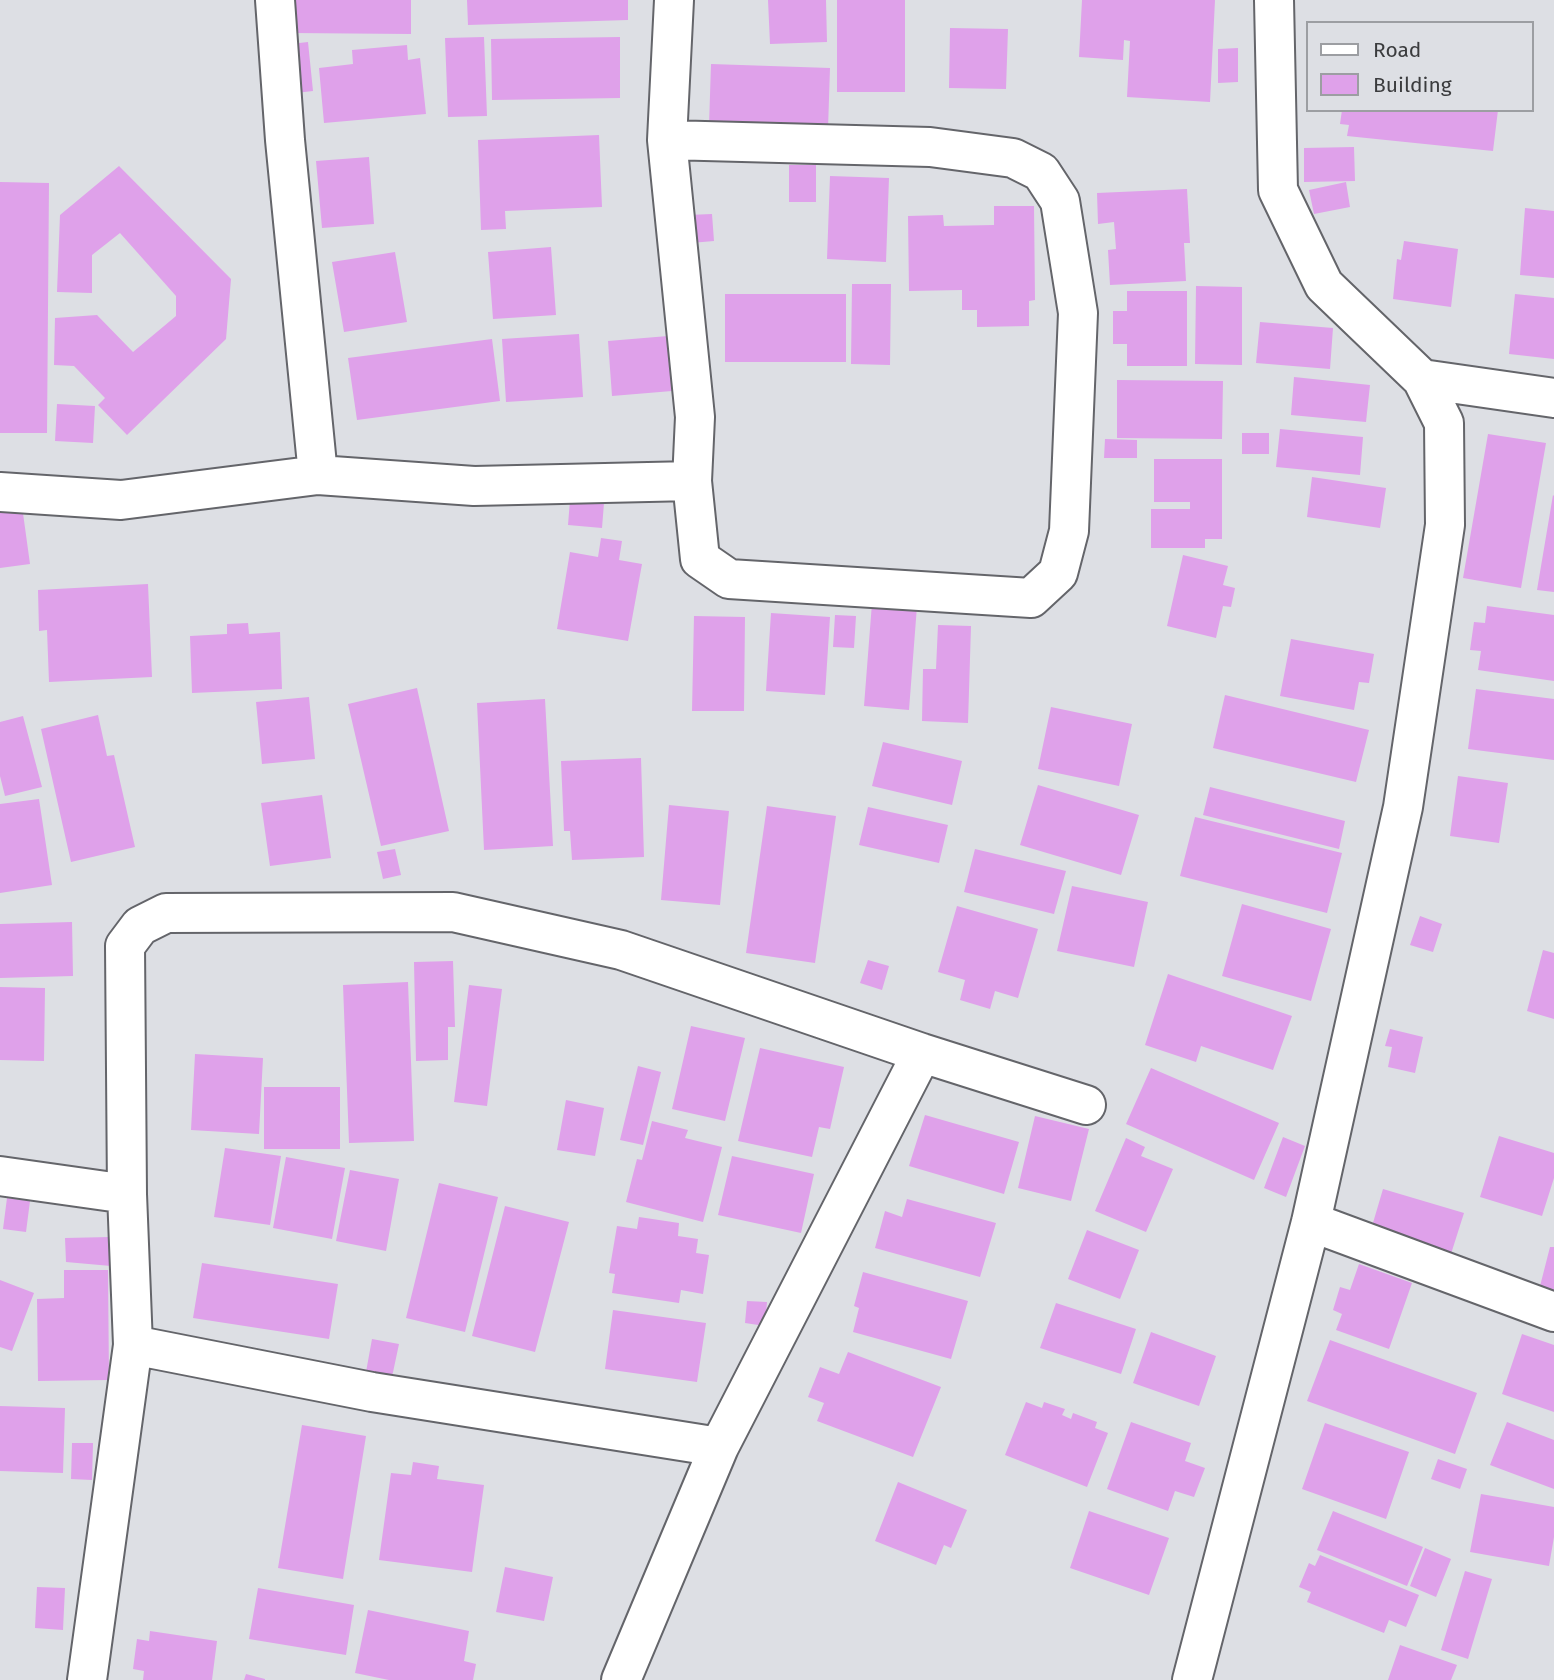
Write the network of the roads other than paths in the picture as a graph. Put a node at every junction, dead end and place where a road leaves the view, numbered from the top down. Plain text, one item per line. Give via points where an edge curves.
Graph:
1 (275, 0) edge
2 (674, 0) edge
3 (1275, 0) edge
4 (667, 141) junction
5 (1422, 379) junction
6 (1554, 398) edge
7 (318, 475) junction
8 (692, 481) junction
9 (0, 492) edge
10 (922, 1053) junction
11 (1086, 1105) dead end
12 (0, 1176) edge
13 (127, 1194) junction
14 (1311, 1222) junction
15 (1554, 1312) edge
16 (133, 1345) junction
17 (719, 1447) junction
18 (87, 1680) edge
19 (621, 1680) edge
20 (1192, 1680) edge

1 - 7 street
2 - 4 street
3 - 5 street via 1278,190 1324,285
4 - 8 street via 695,417
4 - 8 street via 930,147 1013,158 1041,172 1060,201 1077,313 1069,531 1058,573 1031,598 729,579 700,559
5 - 6 street
5 - 14 street via 1444,423 1445,525 1403,807
7 - 8 street via 474,486
7 - 9 street via 121,500
10 - 11 street
10 - 13 street via 621,950 453,912 166,913 140,926 125,946
10 - 17 street
12 - 13 street
13 - 16 street
14 - 15 street
14 - 20 street
16 - 17 street via 372,1392
16 - 18 street
17 - 19 street

